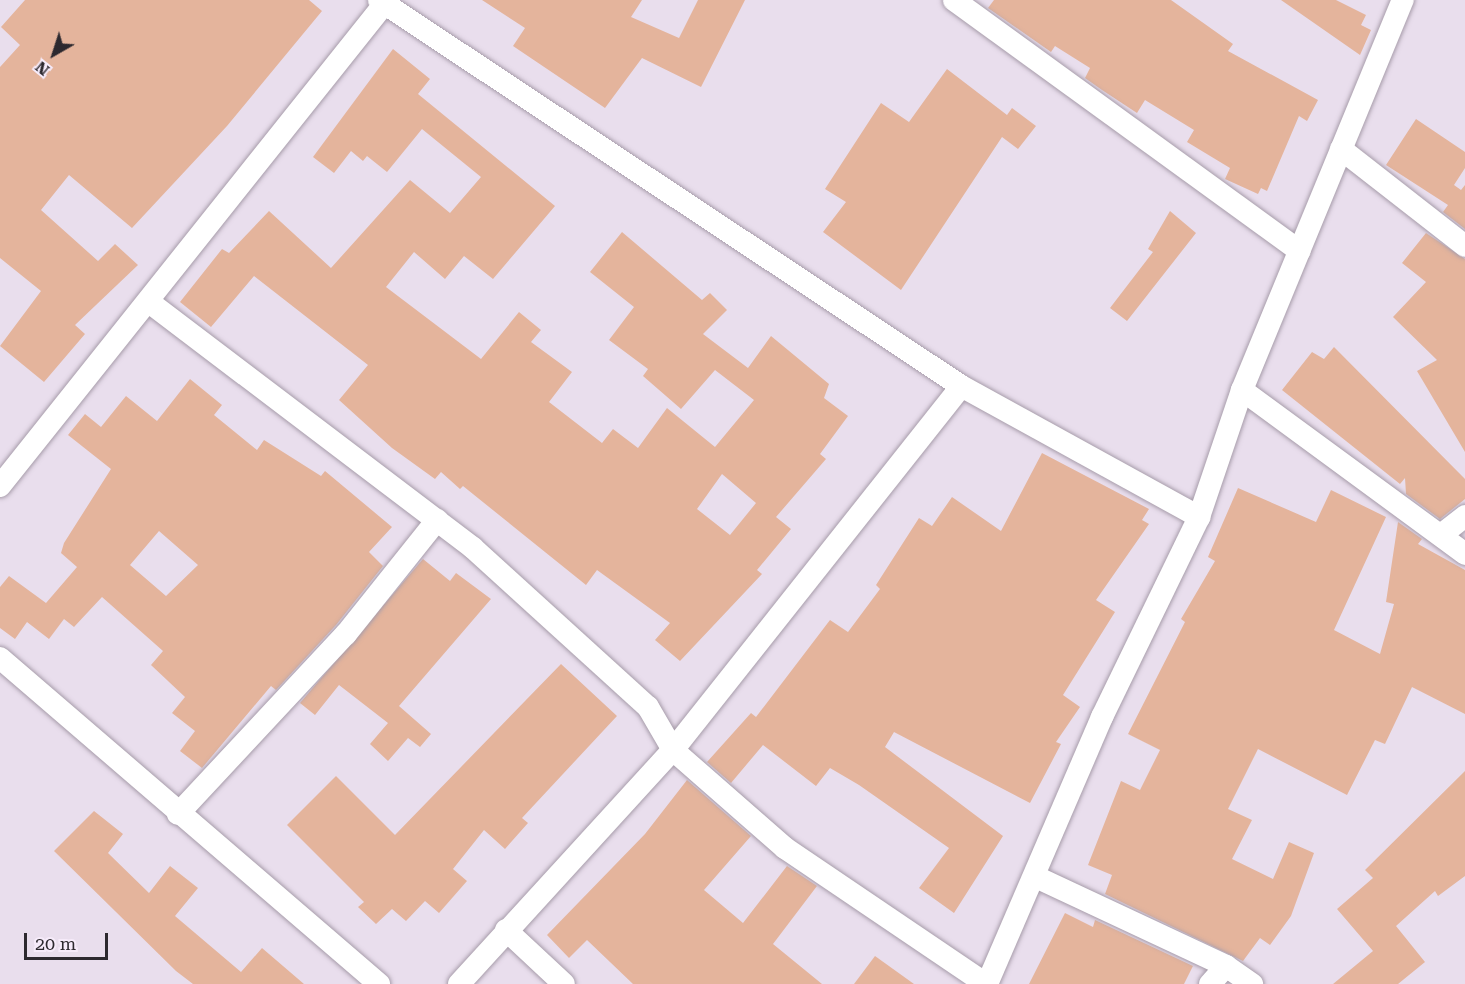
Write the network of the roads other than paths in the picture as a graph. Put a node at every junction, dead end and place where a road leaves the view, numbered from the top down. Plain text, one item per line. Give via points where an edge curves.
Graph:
1 (954, 0) edge
2 (1403, 0) edge
3 (382, 2) edge
4 (1341, 149) junction
5 (1465, 246) edge
6 (1300, 251) junction
7 (149, 302) junction
8 (962, 386) junction
9 (1242, 390) junction
10 (0, 486) edge
11 (1465, 516) edge
12 (1199, 517) junction
13 (436, 520) junction
14 (1442, 535) junction
15 (1465, 554) edge
16 (0, 658) edge
17 (673, 750) junction
18 (178, 814) junction
19 (1036, 877) junction
20 (506, 930) junction
21 (1226, 966) junction
22 (379, 984) edge
23 (459, 984) edge
24 (564, 984) edge
25 (987, 984) edge
26 (1210, 984) edge
27 (1252, 984) edge

1 - 6 street
2 - 4 street
3 - 7 street
3 - 8 street
4 - 5 street
4 - 6 street
6 - 9 street
7 - 10 street
7 - 13 street
8 - 12 street
8 - 17 street
9 - 12 street
9 - 14 street
11 - 14 street
12 - 19 street via 1102,717
13 - 17 street via 648,706
13 - 18 street via 346,634
14 - 15 street
16 - 18 street
17 - 20 street
17 - 25 street via 785,848
18 - 22 street
19 - 21 street
19 - 25 street
20 - 23 street
20 - 24 street
21 - 26 street
21 - 27 street

